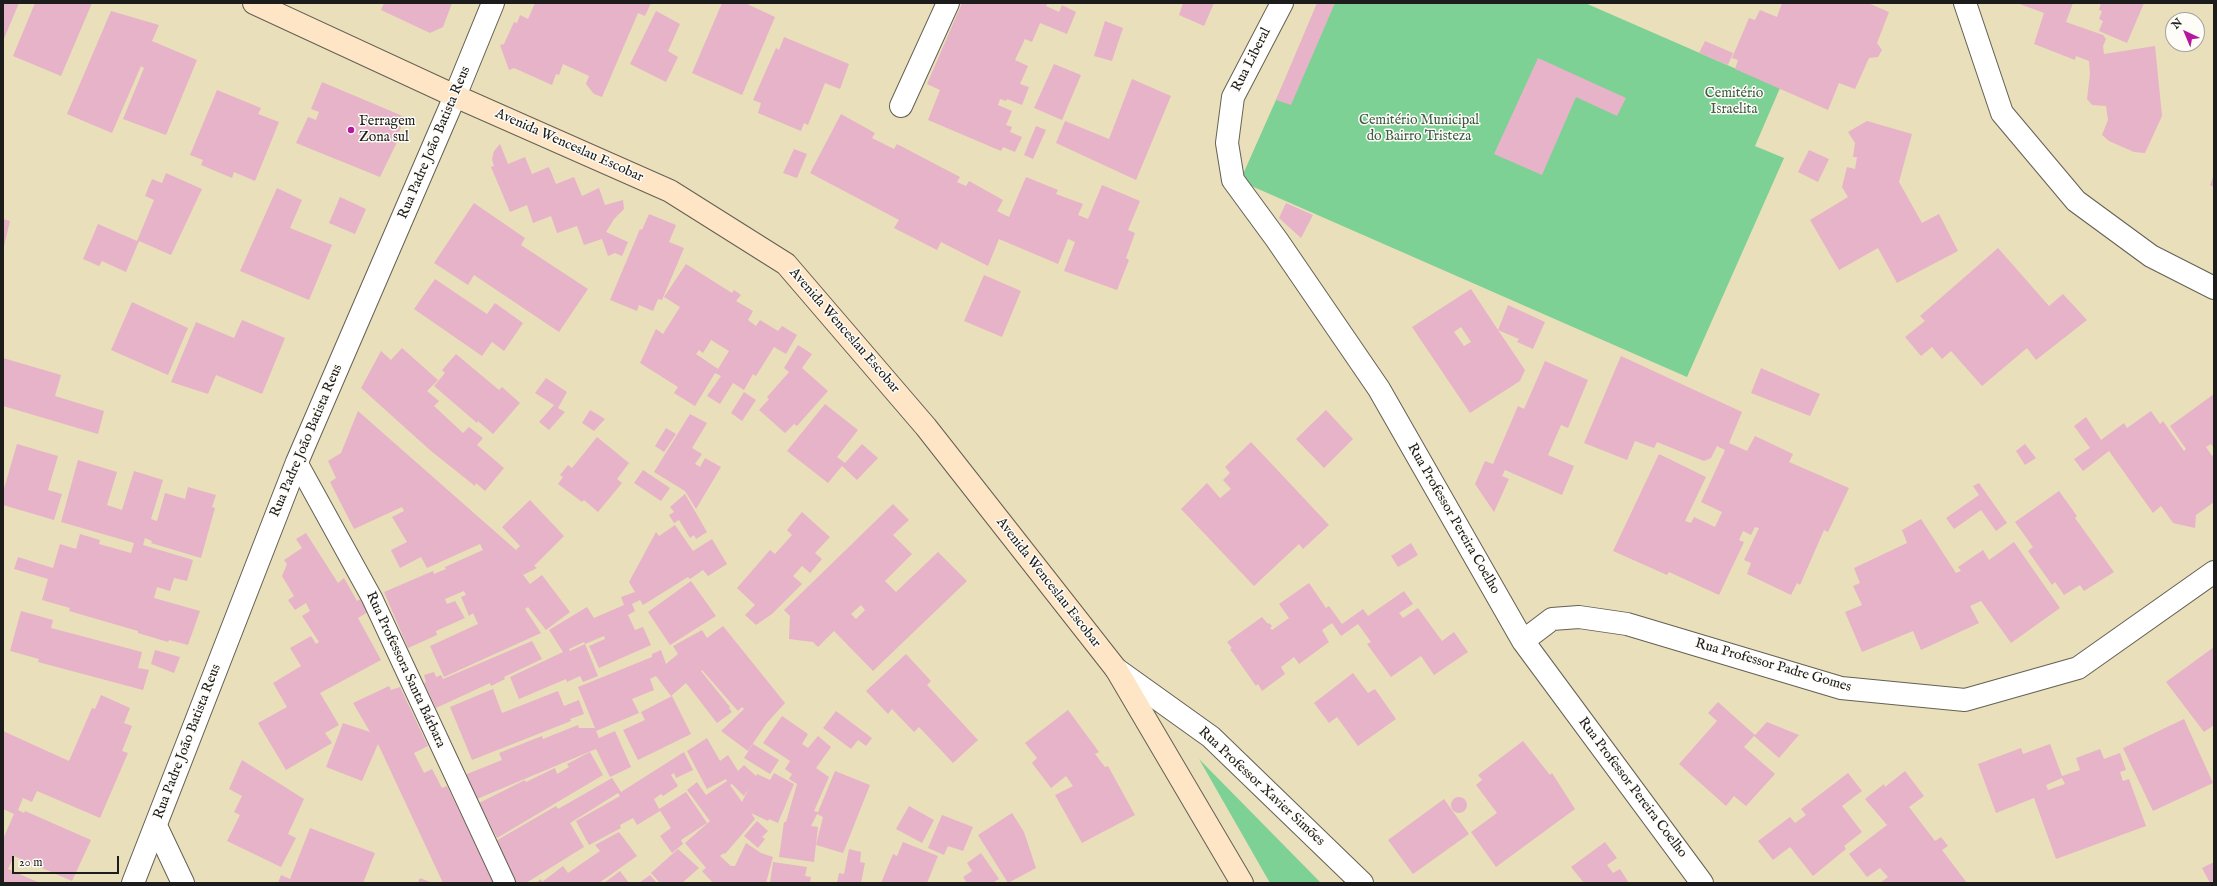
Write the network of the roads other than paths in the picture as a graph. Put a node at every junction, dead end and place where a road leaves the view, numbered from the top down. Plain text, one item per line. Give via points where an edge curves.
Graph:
1 (254, 3) edge
2 (493, 3) edge
3 (948, 3) edge
4 (1282, 3) edge
5 (1965, 3) edge
6 (455, 96) junction
7 (901, 106) dead end
8 (1227, 143) joint
9 (2214, 288) edge
10 (297, 462) junction
11 (2214, 572) edge
12 (1522, 641) junction
13 (1116, 669) junction
14 (156, 826) junction
15 (133, 883) edge
16 (183, 883) edge
17 (505, 883) edge
18 (1242, 883) edge
19 (1362, 883) edge
20 (1702, 883) edge

1 - 6 main road, Avenida Wenceslau Escobar
2 - 6 street, Rua Padre João Batista Reus
3 - 7 street
4 - 8 street, Rua Liberal via 1233,96
5 - 9 street via 2002,114 2076,201 2151,256
6 - 10 street, Rua Padre João Batista Reus
6 - 13 main road, Avenida Wenceslau Escobar via 670,191 786,264 926,427
8 - 12 street, Rua Professor Pereira Coelho via 1233,180 1379,388
10 - 14 street, Rua Padre João Batista Reus
10 - 17 lane, Rua Professora Santa Bárbara via 372,598
11 - 12 street, Rua Professor Padre Gomes via 2078,668 1965,700 1841,688 1627,624 1579,617 1552,619
12 - 20 street, Rua Professor Pereira Coelho
13 - 18 main road, Avenida Wenceslau Escobar
13 - 19 street, Rua Professor Xavier Simões via 1211,737
14 - 15 street, Rua Padre João Batista Reus
14 - 16 street

